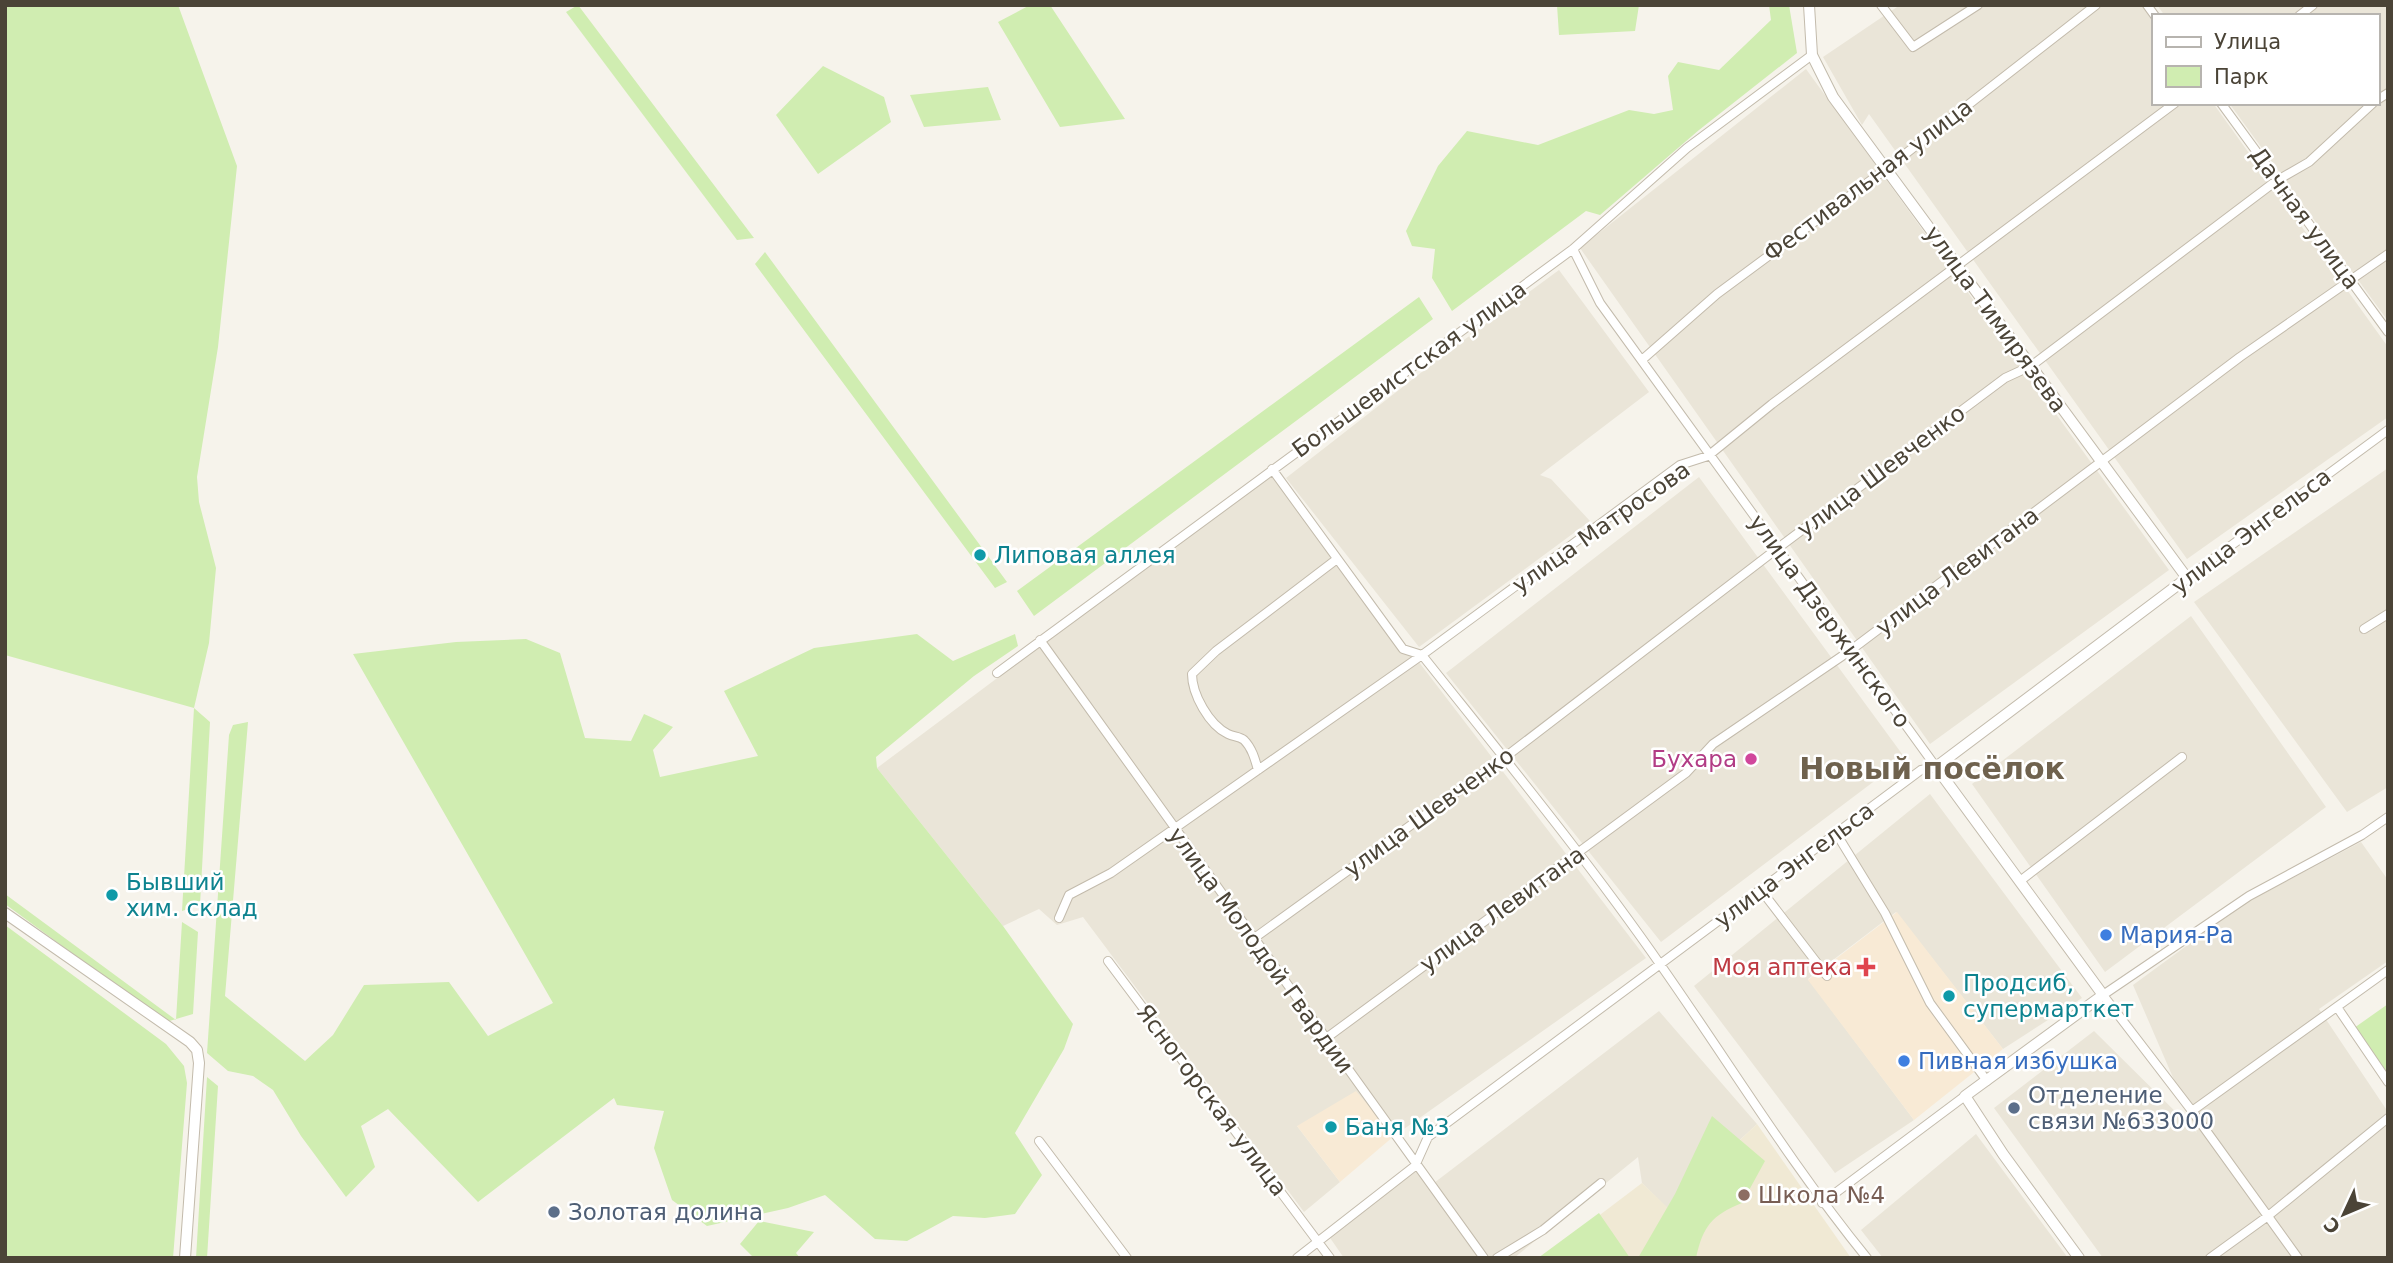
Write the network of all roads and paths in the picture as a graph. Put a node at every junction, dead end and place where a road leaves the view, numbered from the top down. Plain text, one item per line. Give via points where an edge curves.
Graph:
1 (1809, 5) edge
2 (1881, 5) edge
3 (1978, 5) edge
4 (2096, 5) edge
5 (1812, 55) junction
6 (2172, 105) edge
7 (2222, 105) edge
8 (2371, 105) edge
9 (1885, 169) junction
10 (2276, 181) junction
11 (1573, 249) junction
12 (2388, 254) edge
13 (1957, 266) junction
14 (2352, 281) junction
15 (2388, 332) edge
16 (1643, 359) junction
17 (2031, 366) junction
18 (2388, 430) edge
19 (1708, 456) junction
20 (2102, 463) junction
21 (1272, 470) junction
22 (1778, 548) junction
23 (1337, 559) junction
24 (2187, 578) junction
25 (2388, 614) edge
26 (2364, 629) dead end
27 (1040, 640) junction
28 (1851, 650) junction
29 (1422, 655) junction
30 (997, 673) dead end
31 (2182, 757) dead end
32 (1504, 758) junction
33 (1936, 767) junction
34 (1258, 770) junction
35 (2388, 817) edge
36 (1174, 828) junction
37 (1836, 834) junction
38 (1579, 852) junction
39 (2020, 881) junction
40 (1761, 890) junction
41 (5, 913) edge
42 (1059, 918) dead end
43 (1253, 939) junction
44 (1108, 961) dead end
45 (1661, 965) junction
46 (2388, 970) edge
47 (1827, 976) dead end
48 (2103, 995) junction
49 (2337, 1007) junction
50 (1325, 1039) junction
51 (1987, 1081) junction
52 (2388, 1082) edge
53 (1965, 1096) junction
54 (2192, 1111) junction
55 (2388, 1118) edge
56 (1040, 1141) dead end
57 (1415, 1166) junction
58 (1601, 1183) dead end
59 (1822, 1203) junction
60 (2268, 1216) junction
61 (1317, 1240) junction
62 (185, 1258) edge
63 (1128, 1258) edge
64 (1297, 1258) edge
65 (1330, 1258) edge
66 (1484, 1258) edge
67 (1497, 1258) edge
68 (1867, 1258) edge
69 (2079, 1258) edge
70 (2210, 1258) edge
71 (2298, 1258) edge

1 - 5 street
2 - 3 street via 1913,47
4 - 9 street, Фестивальная улица
5 - 9 street, улица Тимирязева via 1833,97
5 - 11 street, Большевистская улица via 1688,148
6 - 13 street, улица Матросова
7 - 10 street, Дачная улица
8 - 10 street, улица Шевченко via 2309,162
9 - 13 street, улица Тимирязева
9 - 16 street, Фестивальная улица via 1717,294
10 - 14 street, Дачная улица
10 - 17 street, улица Шевченко
11 - 16 street, улица Дзержинского via 1600,303
11 - 21 street, Большевистская улица
12 - 14 street, улица Левитана
13 - 17 street, улица Тимирязева
13 - 19 street, улица Матросова
14 - 15 street, Дачная улица
14 - 20 street, улица Левитана via 2241,357
16 - 19 street, улица Дзержинского
17 - 20 street, улица Тимирязева
17 - 22 street, улица Шевченко via 2005,378
18 - 24 street, улица Энгельса
19 - 22 street, улица Дзержинского
19 - 29 street, улица Матросова via 1679,465
20 - 24 street, улица Тимирязева
20 - 28 street, улица Левитана
21 - 23 street
21 - 27 street, Большевистская улица
22 - 28 street, улица Дзержинского
22 - 32 street, улица Шевченко
23 - 29 street via 1403,649
23 - 34 street via 1192,674 1192,686 1214,723 1241,738
24 - 33 street, улица Энгельса
25 - 26 street
27 - 30 street, Большевистская улица
27 - 36 street, улица Молодой Гвардии
28 - 33 street, улица Дзержинского
28 - 38 street, улица Левитана via 1713,744 1686,773
29 - 32 street
29 - 34 street, улица Матросова
31 - 39 street
32 - 38 street
32 - 43 street, улица Шевченко
33 - 37 street, улица Энгельса via 1921,770
33 - 39 street, улица Дзержинского
34 - 36 street, улица Матросова
35 - 48 street via 2249,896
36 - 42 street, улица Матросова via 1101,879 1069,895
36 - 43 street, улица Молодой Гвардии
37 - 40 street, улица Энгельса
37 - 51 street via 1885,913 1930,1003
38 - 45 street
38 - 50 street, улица Левитана
39 - 48 street, улица Дзержинского
40 - 45 street, улица Энгельса
40 - 47 street
41 - 62 street via 197,1050
43 - 50 street, улица Молодой Гвардии
44 - 61 street, Ясногорская улица
45 - 57 street, улица Энгельса via 1428,1137
45 - 59 street
46 - 49 street
48 - 51 street
48 - 54 street, улица Дзержинского
49 - 52 street
49 - 54 street
50 - 57 street, улица Молодой Гвардии
51 - 53 street
53 - 59 street
53 - 69 street
54 - 60 street, улица Дзержинского
55 - 60 street
56 - 63 street
57 - 61 street, улица Энгельса
57 - 66 street, улица Молодой Гвардии
58 - 67 street via 1543,1230
59 - 68 street
60 - 70 street
60 - 71 street, улица Дзержинского
61 - 64 street, улица Энгельса
61 - 65 street, Ясногорская улица

